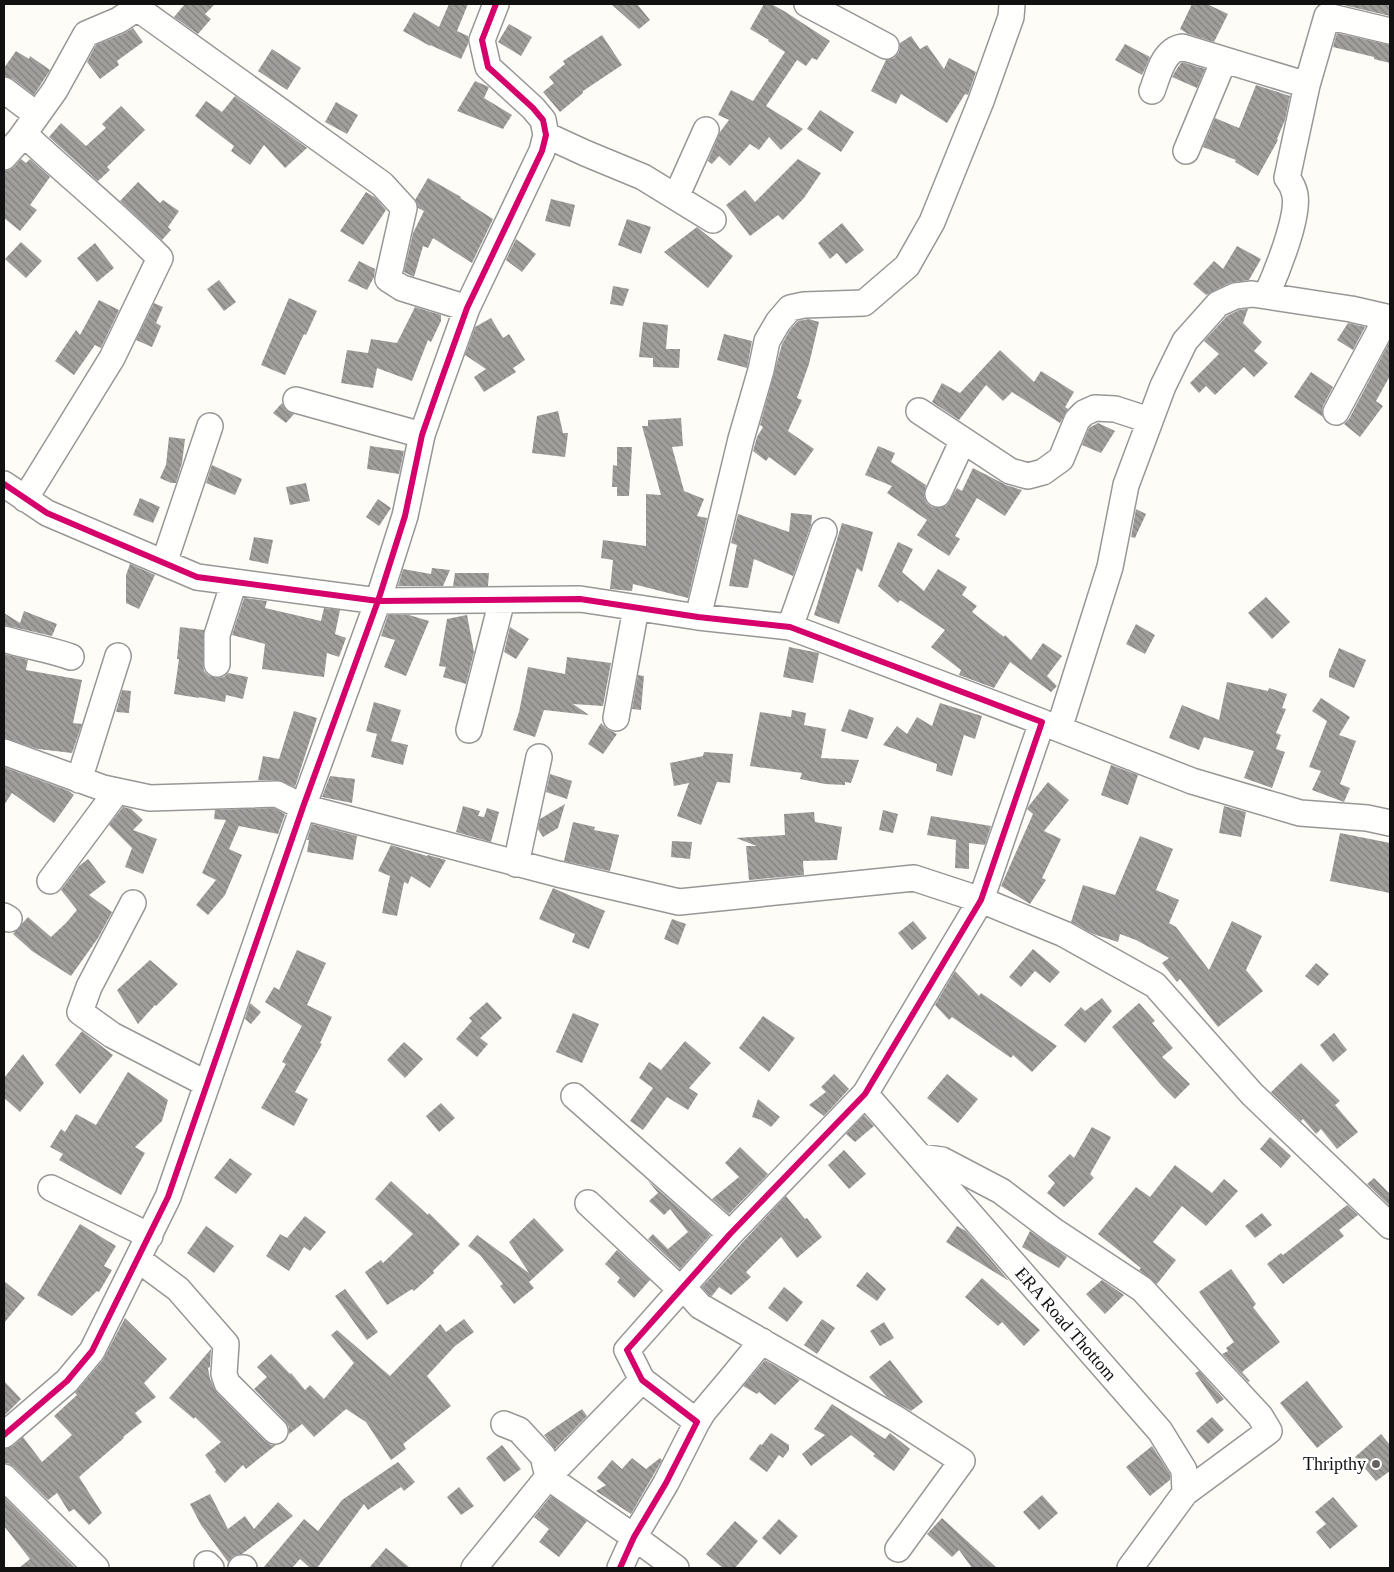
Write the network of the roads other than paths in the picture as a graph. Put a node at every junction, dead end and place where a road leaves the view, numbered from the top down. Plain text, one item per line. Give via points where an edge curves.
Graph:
1 (496, 4) edge
2 (807, 4) edge
3 (1012, 4) edge
4 (138, 6) edge
5 (1390, 31) edge
6 (886, 46) dead end
7 (1224, 60) junction
8 (1307, 85) junction
9 (4, 90) edge
10 (1152, 90) dead end
11 (30, 124) junction
12 (706, 130) dead end
13 (546, 135) junction
14 (1186, 151) dead end
15 (4, 157) edge
16 (676, 198) junction
17 (713, 220) dead end
18 (1266, 296) junction
19 (467, 308) junction
20 (1389, 318) edge
21 (296, 400) dead end
22 (919, 411) dead end
23 (1336, 412) dead end
24 (1149, 420) junction
25 (210, 426) dead end
26 (422, 435) junction
27 (963, 440) junction
28 (4, 484) edge
29 (938, 494) dead end
30 (26, 499) junction
31 (824, 531) dead end
32 (164, 563) junction
33 (234, 582) junction
34 (502, 600) junction
35 (378, 601) junction
36 (636, 608) junction
37 (698, 617) junction
38 (790, 628) junction
39 (4, 639) edge
40 (118, 656) dead end
41 (71, 657) dead end
42 (217, 664) dead end
43 (616, 718) dead end
44 (1050, 725) junction
45 (469, 730) dead end
46 (4, 752) edge
47 (539, 757) dead end
48 (79, 780) junction
49 (117, 792) junction
50 (303, 807) junction
51 (1390, 823) edge
52 (516, 864) junction
53 (50, 881) dead end
54 (981, 900) junction
55 (133, 903) dead end
56 (207, 1084) junction
57 (865, 1094) junction
58 (574, 1096) dead end
59 (920, 1158) junction
60 (51, 1188) dead end
61 (588, 1203) dead end
62 (1390, 1226) edge
63 (730, 1234) junction
64 (150, 1236) junction
65 (139, 1260) junction
66 (682, 1288) junction
67 (762, 1340) junction
68 (642, 1380) junction
69 (697, 1422) junction
70 (504, 1424) dead end
71 (275, 1431) dead end
72 (4, 1435) edge
73 (4, 1477) edge
74 (548, 1477) junction
75 (1185, 1493) junction
76 (634, 1537) junction
77 (898, 1549) dead end
78 (96, 1568) edge
79 (474, 1568) edge
80 (620, 1568) edge
81 (676, 1568) edge
82 (1130, 1568) edge

1 - 13 street via 482,40 488,67 533,108 543,120
2 - 6 street
3 - 37 street via 1011,17 981,102 932,222 907,266 864,303 790,308 767,342
4 - 11 street via 119,20 86,34 55,90
4 - 19 street via 382,184 404,208 388,279 402,288
5 - 8 street via 1327,16
7 - 8 street
7 - 10 street via 1176,48 1170,52
7 - 14 street
8 - 18 street via 1287,178 1295,197 1294,217
9 - 11 street
11 - 15 street
11 - 30 street via 91,196 160,258 112,358
12 - 16 street
13 - 16 street via 643,177
13 - 19 street via 542,151
16 - 17 street
18 - 20 street
18 - 24 street via 1235,296 1218,304 1185,342
19 - 26 street
20 - 23 street via 1363,359
21 - 26 street
22 - 27 street
24 - 27 street via 1115,409 1095,408 1084,413 1077,420 1061,459 1043,472 1028,476 1010,471
24 - 44 street via 1126,484 1110,567
25 - 32 street
26 - 35 street via 405,516
27 - 29 street
28 - 30 street
30 - 32 street via 47,513
31 - 38 street
32 - 33 street via 197,577
33 - 35 street
33 - 42 street via 217,635
34 - 35 street
34 - 36 street via 580,600
34 - 45 street
35 - 50 street
36 - 37 street
36 - 43 street
37 - 38 street
38 - 44 street
39 - 41 street
40 - 48 street
44 - 51 street via 1192,781 1300,813 1368,818
44 - 54 street
46 - 48 street
47 - 52 street
48 - 49 street
49 - 50 street via 150,798 277,794
49 - 53 street
50 - 52 street
50 - 56 street
52 - 54 street via 679,902 915,870
54 - 57 street
54 - 62 street via 1064,934 1156,986 1252,1094
55 - 56 street via 89,987 80,1012 112,1035
56 - 64 street via 168,1197
57 - 59 street, ERA Road Thottom
57 - 63 street
58 - 63 street
59 - 75 street, ERA Road Thottom via 1160,1431 1184,1470
59 - 75 street via 942,1160 1001,1191 1054,1231 1142,1289 1260,1416 1269,1431
60 - 64 street
61 - 66 street
63 - 66 street
64 - 65 street
65 - 71 street via 178,1289 226,1344 224,1374 227,1382
65 - 72 street via 92,1351 67,1381
66 - 67 street via 700,1306
66 - 68 street via 627,1350
67 - 69 street
67 - 77 street via 962,1461
68 - 69 street
68 - 74 street
69 - 76 street
70 - 74 street via 519,1430 543,1456
73 - 78 street
74 - 76 street
74 - 79 street
75 - 82 street
76 - 80 street
76 - 81 street

